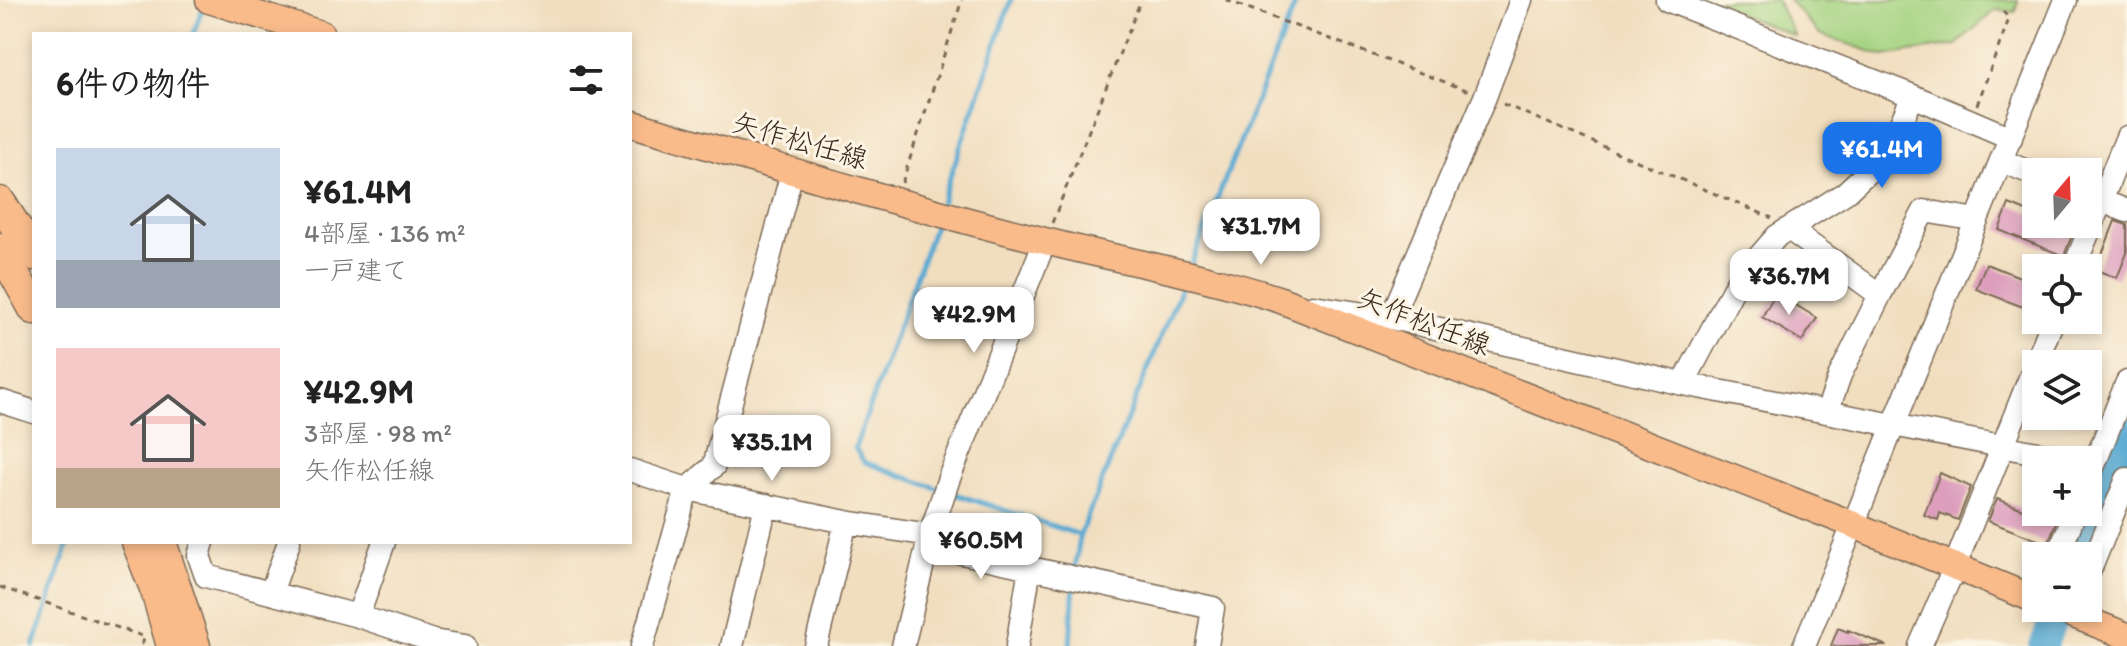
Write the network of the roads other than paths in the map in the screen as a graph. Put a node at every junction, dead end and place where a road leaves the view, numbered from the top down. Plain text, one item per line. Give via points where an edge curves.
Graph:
1 (1521, 0) edge
2 (1667, 0) edge
3 (2066, 0) edge
4 (214, 2) edge
5 (314, 32) edge
6 (1913, 96) junction
7 (632, 124) edge
8 (2127, 137) edge
9 (2011, 138) junction
10 (2002, 161) junction
11 (2022, 169) edge
12 (792, 172) junction
13 (2102, 183) edge
14 (2102, 201) edge
15 (0, 202) edge
16 (2127, 211) edge
17 (1977, 220) junction
18 (1789, 229) junction
19 (1045, 241) junction
20 (0, 248) edge
21 (32, 252) edge
22 (1880, 295) junction
23 (1281, 300) junction
24 (32, 305) edge
25 (1391, 318) junction
26 (2047, 334) edge
27 (2127, 382) edge
28 (1683, 384) junction
29 (0, 401) edge
30 (32, 411) edge
31 (1827, 412) junction
32 (1892, 425) junction
33 (2002, 447) junction
34 (2103, 469) edge
35 (632, 471) edge
36 (687, 489) junction
37 (766, 505) junction
38 (846, 522) junction
39 (1854, 525) junction
40 (932, 527) junction
41 (2093, 542) edge
42 (138, 544) edge
43 (162, 544) edge
44 (202, 544) edge
45 (288, 544) edge
46 (383, 544) edge
47 (1030, 567) junction
48 (1954, 568) junction
49 (271, 593) junction
50 (2022, 595) edge
51 (358, 616) junction
52 (2094, 622) edge
53 (2127, 636) edge
54 (172, 646) edge
55 (195, 646) edge
56 (465, 646) edge
57 (642, 646) edge
58 (732, 646) edge
59 (816, 646) edge
60 (903, 646) edge
61 (1017, 646) edge
62 (1207, 646) edge
63 (1804, 646) edge
64 (1920, 646) edge

1 - 25 street
2 - 6 street
3 - 9 street
4 - 5 main road
6 - 9 street
6 - 18 street via 1887,154 1845,193
7 - 12 main road, 矢作松任線
8 - 13 street
9 - 10 street
10 - 11 street
10 - 17 street
12 - 19 main road, 矢作松任線
12 - 36 street via 714,466
14 - 16 street
15 - 21 highway
17 - 22 street via 1924,211
17 - 32 street
18 - 22 street
18 - 28 street via 1737,282
19 - 23 main road, 矢作松任線
19 - 40 street
20 - 24 highway
22 - 31 street
23 - 25 street
23 - 39 main road, 矢作松任線
25 - 28 street
26 - 33 street
27 - 34 street
28 - 31 street
29 - 30 street
31 - 32 street
32 - 33 street
32 - 39 street
33 - 34 street
33 - 48 street
34 - 41 street
35 - 36 street
36 - 37 street
36 - 57 street
37 - 38 street
37 - 58 street
38 - 40 street
38 - 59 street
39 - 48 main road, 矢作松任線
39 - 63 street
40 - 47 street via 939,548
40 - 60 street
42 - 54 highway
43 - 55 highway
44 - 49 street via 199,556 206,576
45 - 49 street
46 - 51 street
47 - 61 street
47 - 62 street via 1213,608
48 - 50 main road, 矢作松任線
48 - 64 street
49 - 51 street
51 - 56 street
52 - 53 main road

